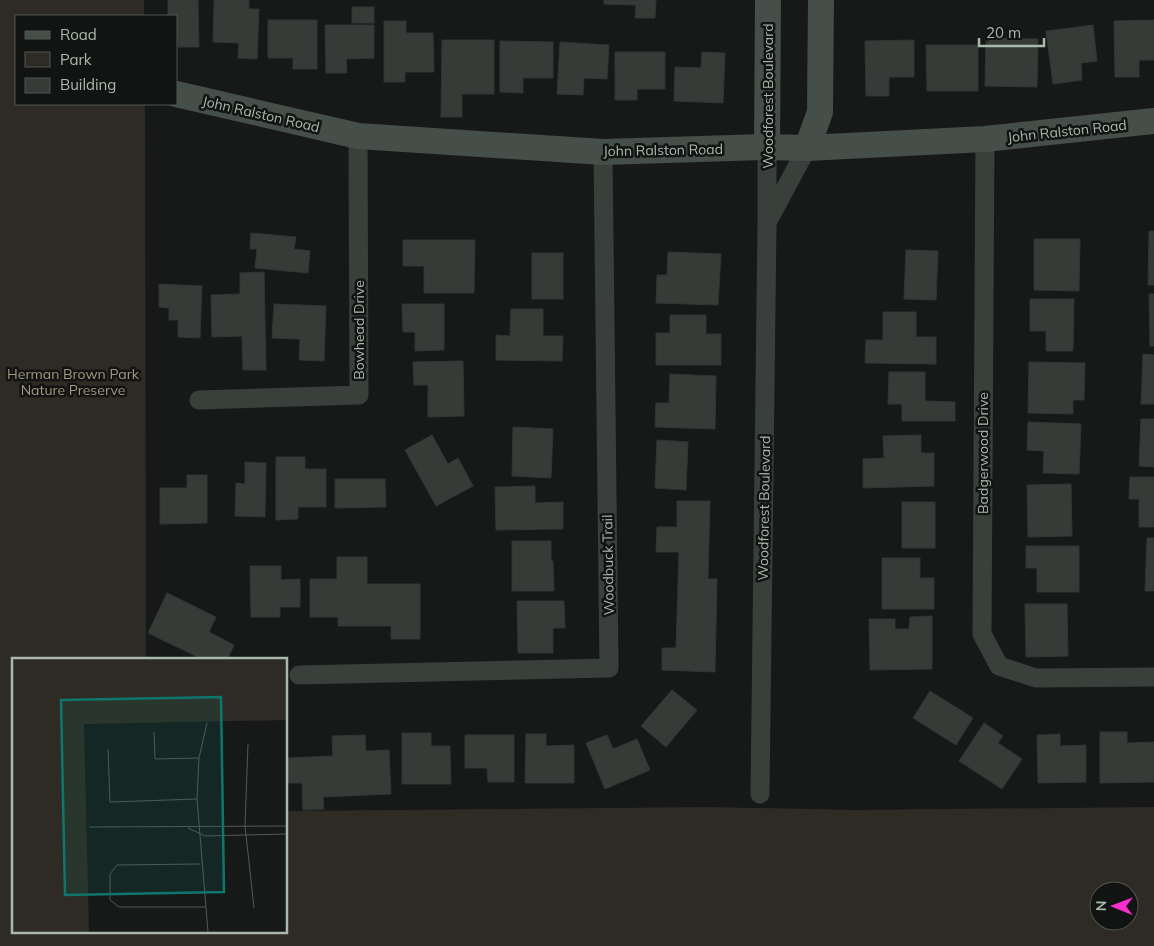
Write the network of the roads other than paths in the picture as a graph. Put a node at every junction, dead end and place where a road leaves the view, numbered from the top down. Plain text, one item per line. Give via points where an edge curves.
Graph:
1 (768, 0) edge
2 (820, 0) edge
3 (178, 94) edge
4 (1154, 121) edge
5 (358, 136) junction
6 (985, 139) junction
7 (767, 148) junction
8 (807, 148) junction
9 (604, 152) junction
10 (768, 223) junction
11 (200, 400) dead end
12 (298, 675) dead end
13 (1154, 677) edge
14 (760, 794) dead end

1 - 7 street, Woodforest Boulevard
2 - 8 street, Woodforest Boulevard via 820,112
3 - 5 street, John Ralston Road
4 - 6 street, John Ralston Road
5 - 9 street, John Ralston Road
5 - 11 street, Bowhead Drive via 359,395
6 - 8 street, John Ralston Road
6 - 13 street, Badgerwood Drive via 982,634 999,666 1036,678
7 - 8 street, John Ralston Road
7 - 9 street, John Ralston Road
7 - 10 street, Woodforest Boulevard
8 - 10 street, Woodforest Boulevard
9 - 12 street, Woodbuck Trail via 609,668
10 - 14 street, Woodforest Boulevard

